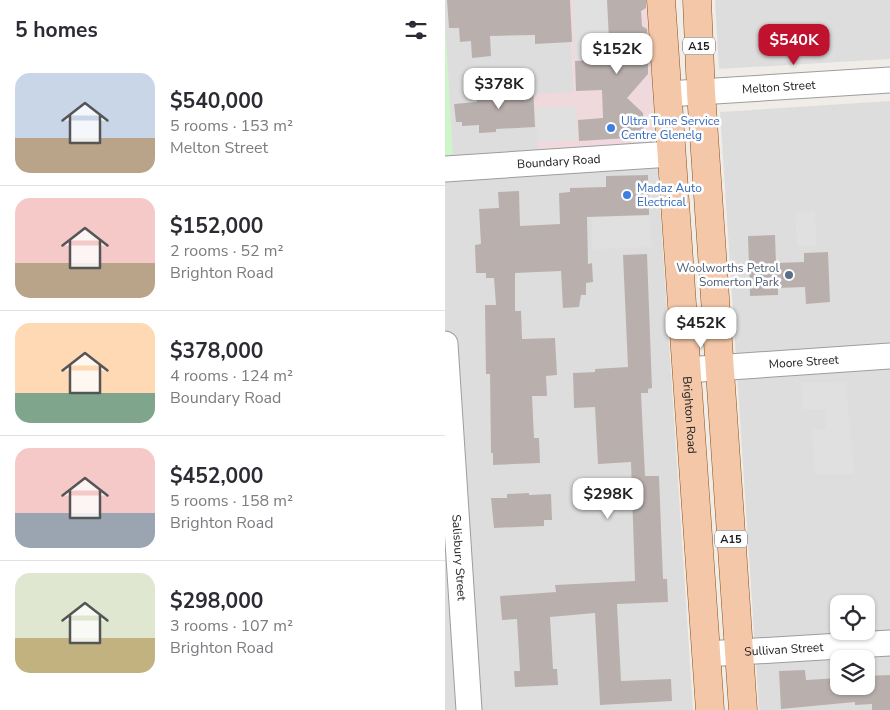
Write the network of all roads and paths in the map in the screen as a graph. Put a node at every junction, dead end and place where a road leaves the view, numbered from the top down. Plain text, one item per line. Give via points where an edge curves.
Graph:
1 (661, 0) edge
2 (697, 0) edge
3 (890, 80) edge
4 (701, 92) junction
5 (667, 94) junction
6 (671, 154) junction
7 (445, 169) edge
8 (445, 344) edge
9 (890, 356) edge
10 (719, 368) junction
11 (686, 370) junction
12 (453, 567) edge
13 (890, 643) edge
14 (739, 652) junction
15 (706, 654) junction
16 (469, 710) edge
17 (710, 710) edge
18 (743, 710) edge

1 - 5 main road, Brighton Road / A15
2 - 4 main road, A15
3 - 4 street, Melton Street
4 - 5 street, Melton Street
4 - 10 main road, A15
5 - 6 main road, Brighton Road / A15
6 - 7 street, Boundary Road
6 - 11 main road, Brighton Road / A15
8 - 12 street, Salisbury Street
9 - 10 street, Moore Street
10 - 11 street, Moore Street
10 - 14 main road, A15
11 - 15 main road, Brighton Road / A15
12 - 16 street, Salisbury Street
13 - 14 street, Sullivan Street
14 - 15 street, Sullivan Street
14 - 18 main road, A15
15 - 17 main road, Brighton Road / A15

